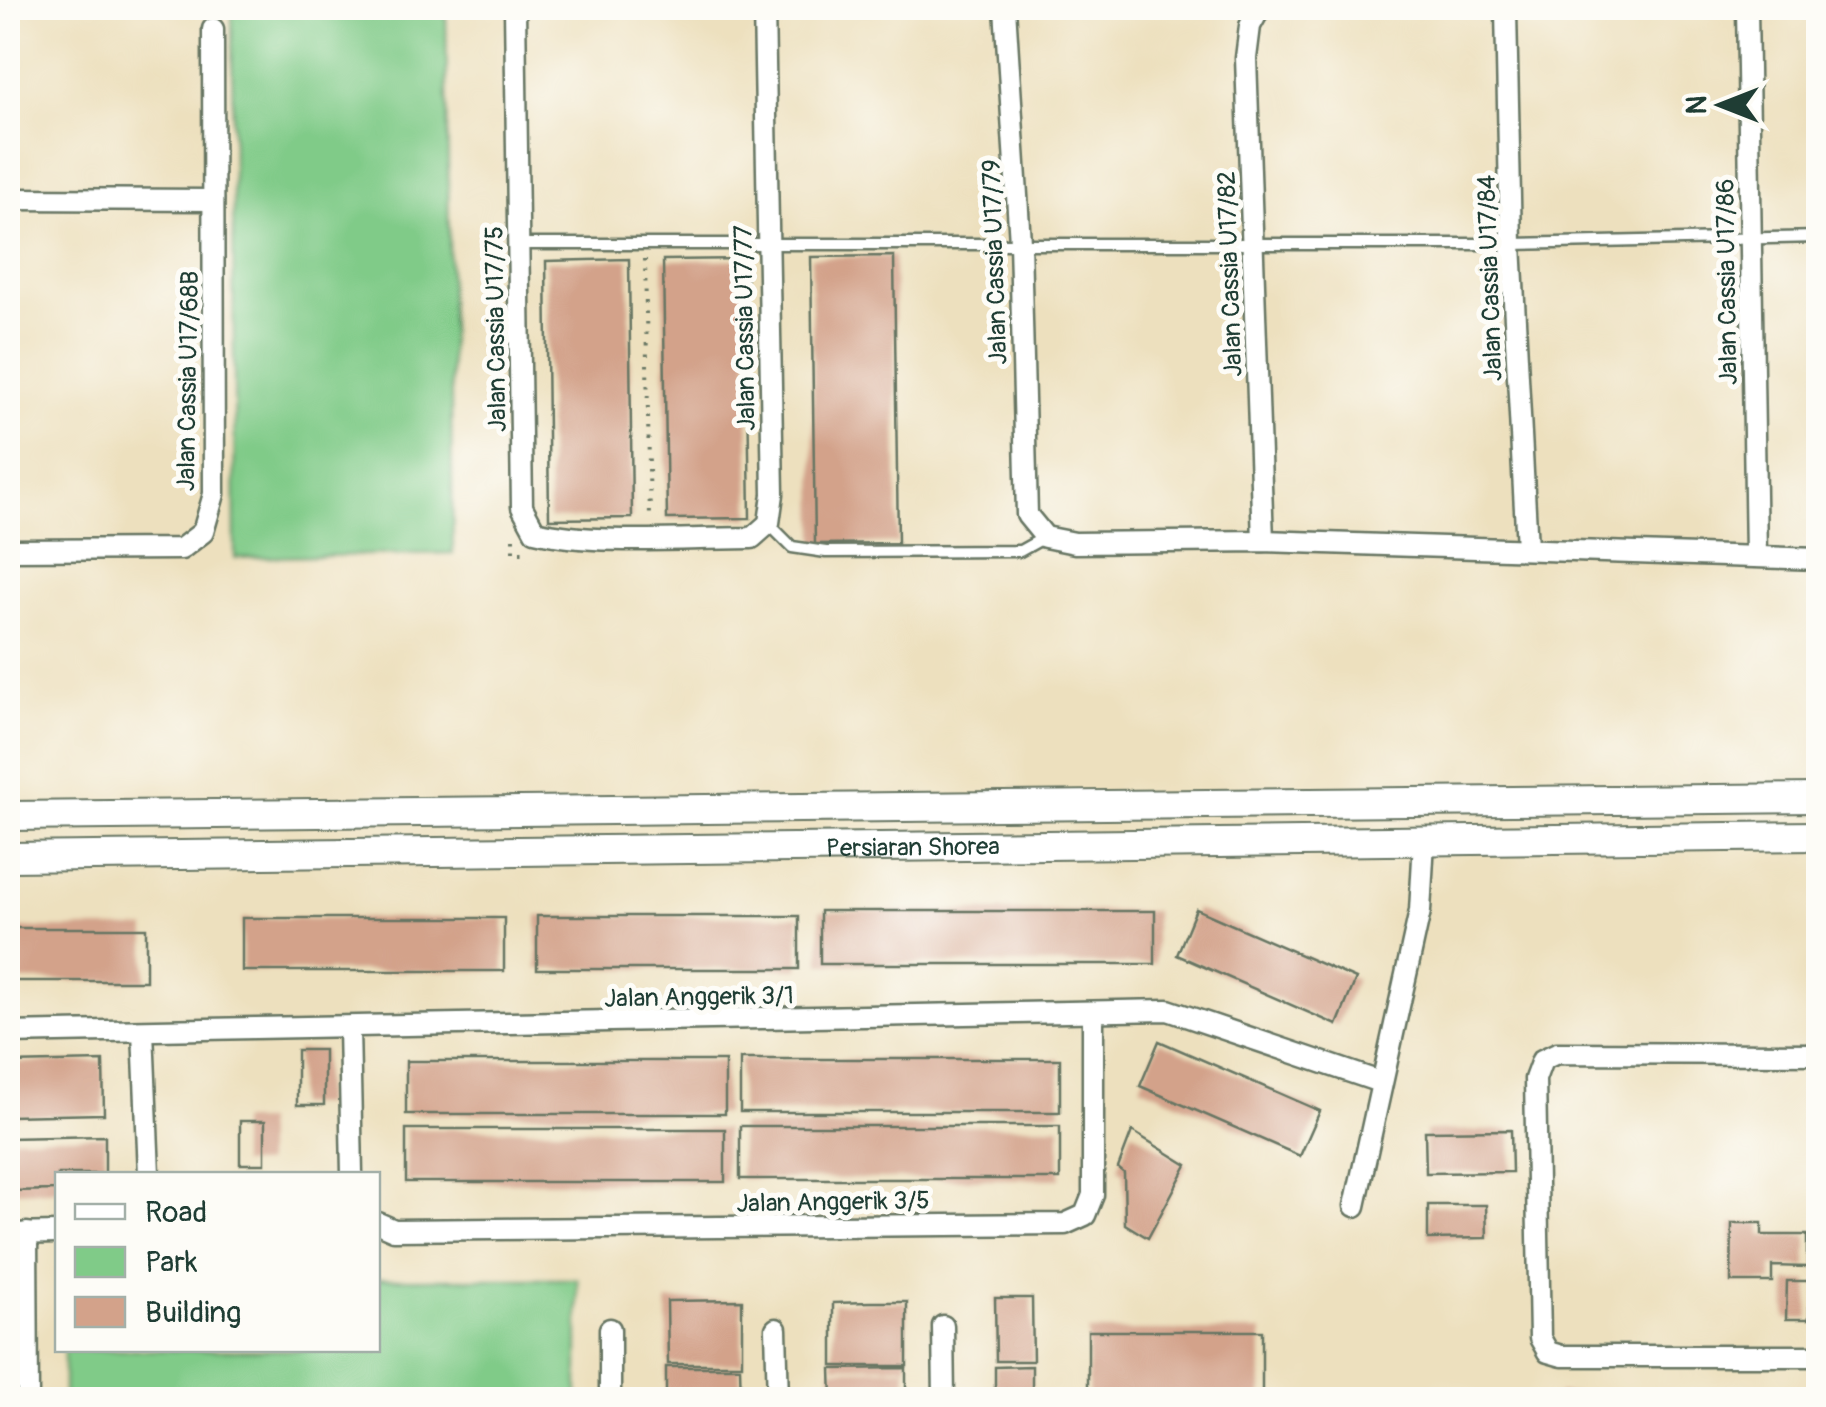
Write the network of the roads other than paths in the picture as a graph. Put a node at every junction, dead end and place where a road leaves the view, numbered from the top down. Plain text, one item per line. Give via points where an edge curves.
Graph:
1 (514, 8) edge
2 (764, 8) edge
3 (1004, 8) edge
4 (1260, 8) edge
5 (1502, 8) edge
6 (1747, 8) edge
7 (213, 29) dead end
8 (8, 198) edge
9 (214, 200) junction
10 (1751, 236) junction
11 (1818, 237) edge
12 (1020, 242) junction
13 (1254, 242) junction
14 (767, 243) junction
15 (520, 244) junction
16 (1511, 244) junction
17 (768, 523) junction
18 (1045, 537) junction
19 (1263, 541) junction
20 (1527, 548) junction
21 (8, 550) edge
22 (1756, 556) junction
23 (1818, 559) edge
24 (1818, 798) edge
25 (1538, 801) junction
26 (1316, 804) junction
27 (8, 816) edge
28 (1818, 836) edge
29 (1424, 841) junction
30 (8, 857) edge
31 (1093, 1014) junction
32 (349, 1028) junction
33 (142, 1031) junction
34 (8, 1034) edge
35 (1818, 1054) edge
36 (1380, 1082) junction
37 (148, 1172) edge
38 (352, 1172) edge
39 (1355, 1206) dead end
40 (380, 1224) edge
41 (55, 1233) edge
42 (17, 1234) edge
43 (943, 1326) dead end
44 (610, 1329) dead end
45 (776, 1329) dead end
46 (18, 1333) edge
47 (1818, 1356) edge
48 (28, 1400) edge
49 (610, 1400) edge
50 (778, 1400) edge
51 (944, 1400) edge

1 - 15 street, Jalan Cassia U17/75
2 - 14 street, Jalan Cassia U17/77
3 - 12 street, Jalan Cassia U17/79
4 - 13 street, Jalan Cassia U17/82 via 1246,58
5 - 16 street, Jalan Cassia U17/84
6 - 10 street, Jalan Cassia U17/86
7 - 9 street, Jalan Cassia U17/68B
8 - 9 street
9 - 21 street, Jalan Cassia U17/68B via 214,494 202,532 181,550
10 - 11 lane
10 - 16 lane
10 - 22 street, Jalan Cassia U17/86
12 - 13 lane
12 - 14 lane
12 - 18 street, Jalan Cassia U17/79 via 1027,515
13 - 16 lane
13 - 19 street, Jalan Cassia U17/82
14 - 15 lane
14 - 17 street, Jalan Cassia U17/77 via 773,494
15 - 17 street, Jalan Cassia U17/75 via 522,506 535,531 560,537 752,538
16 - 20 street, Jalan Cassia U17/84
17 - 18 lane via 792,546 826,552 1020,551
18 - 19 street via 1075,543
19 - 20 street
20 - 22 street
22 - 23 street
24 - 25 main road, Persiaran Shorea
25 - 26 main road, Persiaran Shorea
25 - 29 main road via 1514,812 1454,821
26 - 27 main road, Persiaran Shorea
26 - 29 main road via 1408,822
28 - 29 main road, Persiaran Shorea
29 - 30 main road, Persiaran Shorea
29 - 36 street via 1420,911
31 - 32 street, Jalan Anggerik 3/1
31 - 36 street, Jalan Anggerik 3/1 via 1168,1010
31 - 40 street, Jalan Anggerik 3/5 via 1093,1195 1085,1216 1065,1224 394,1230
32 - 33 street, Jalan Anggerik 3/1
32 - 38 street
33 - 34 street, Jalan Anggerik 3/1
33 - 37 street
35 - 47 street via 1557,1053 1542,1060 1536,1079 1540,1338 1548,1352
36 - 39 street
41 - 42 street
42 - 46 street
43 - 51 street
44 - 49 street
45 - 50 street
46 - 48 street

